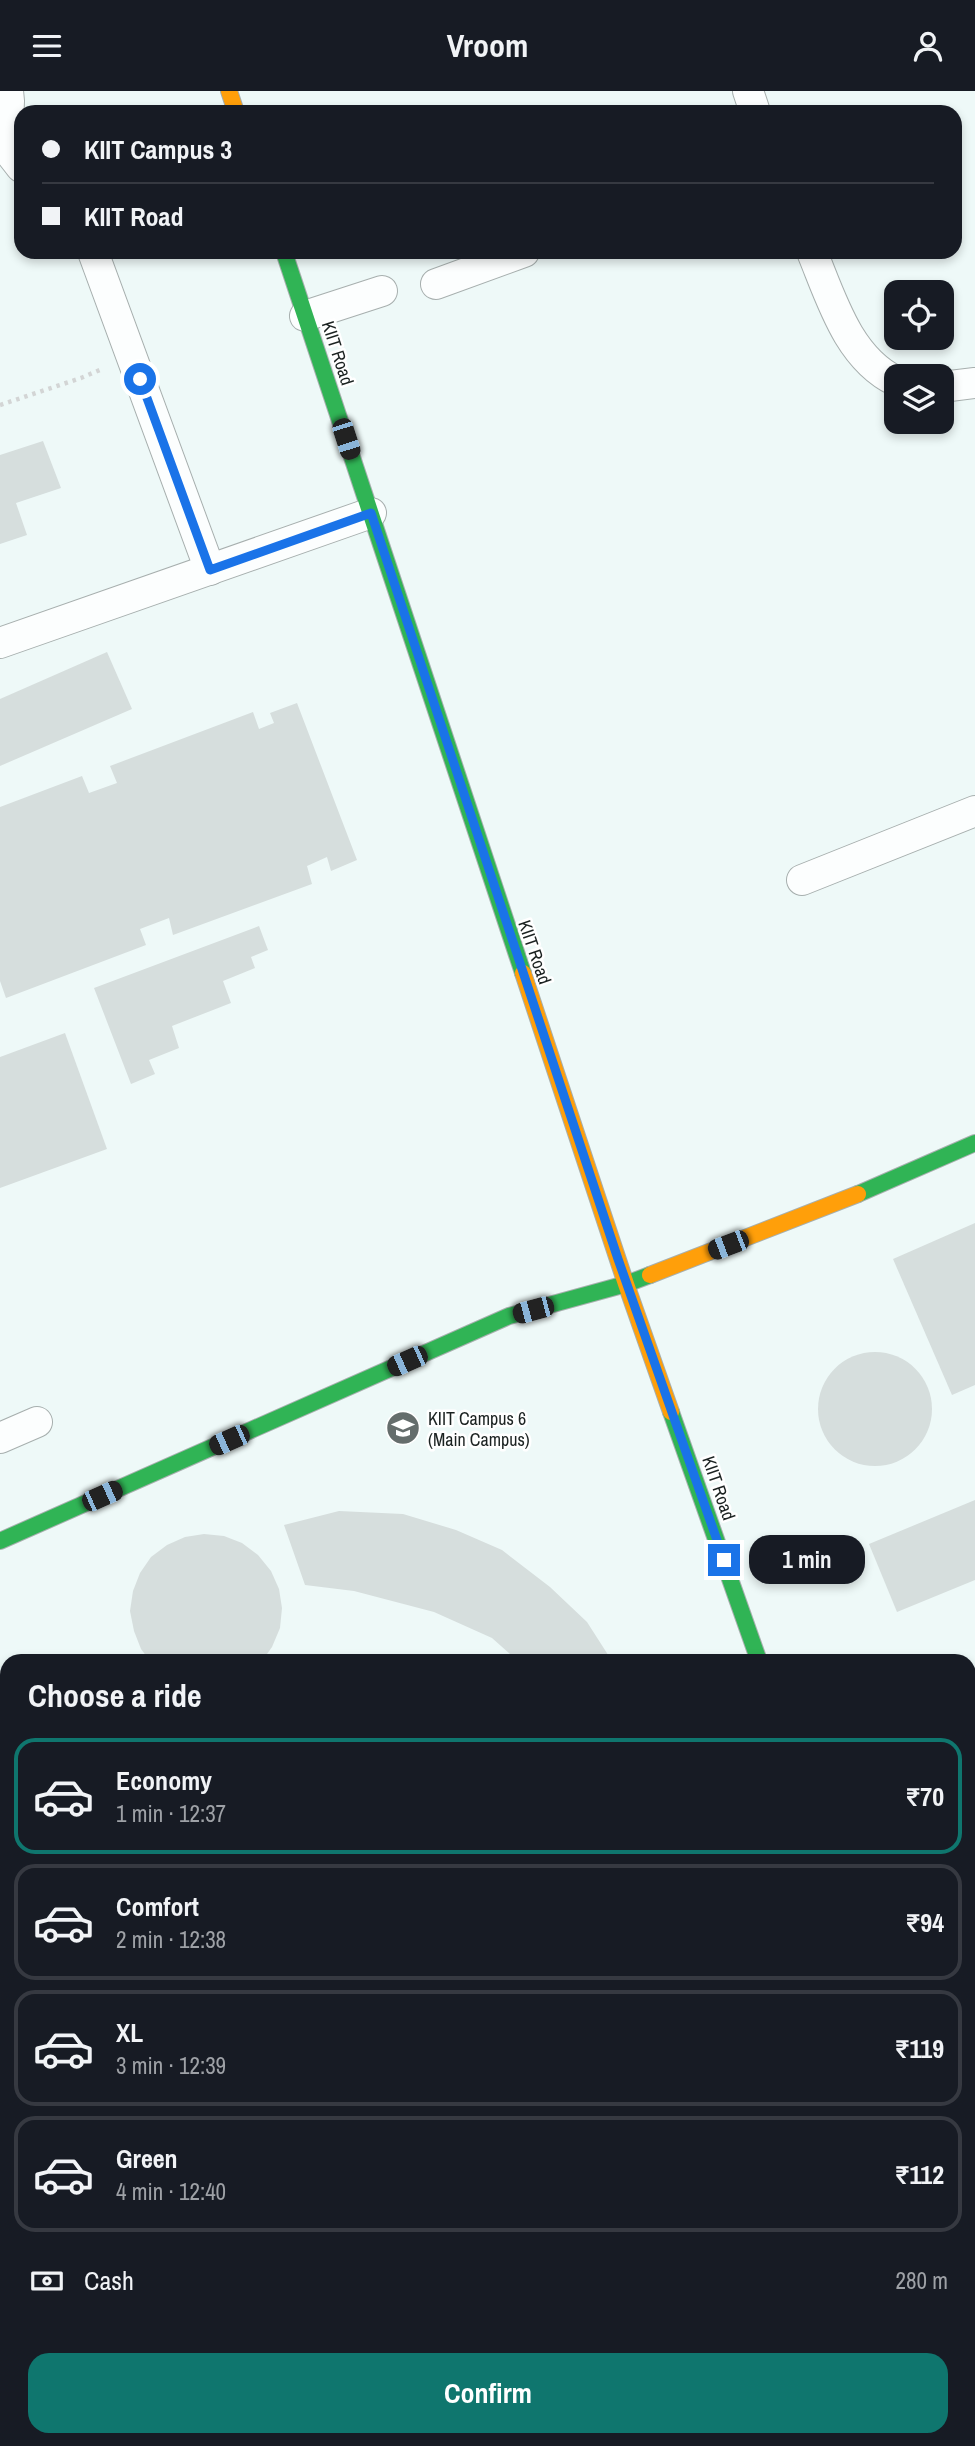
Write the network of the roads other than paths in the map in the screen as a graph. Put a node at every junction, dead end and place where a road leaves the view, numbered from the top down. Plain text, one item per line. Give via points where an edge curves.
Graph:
1 (8, 91) edge
2 (9, 157) edge
3 (96, 259) edge
4 (286, 259) edge
5 (505, 259) edge
6 (815, 259) edge
7 (436, 285) dead end
8 (382, 291) dead end
9 (306, 316) junction
10 (884, 375) edge
11 (975, 383) edge
12 (954, 386) edge
13 (371, 513) junction
14 (210, 570) junction
15 (0, 643) edge
16 (975, 811) edge
17 (802, 880) dead end
18 (975, 1143) edge
19 (626, 1284) junction
20 (37, 1422) dead end
21 (0, 1438) edge
22 (0, 1541) edge
23 (757, 1654) edge

1 - 2 street
3 - 14 street
4 - 9 main road, KIIT Road
5 - 7 street
6 - 10 street via 848,335
8 - 9 street
9 - 13 main road, KIIT Road
11 - 12 street
13 - 14 street
13 - 19 main road, KIIT Road
14 - 15 street
16 - 17 street
18 - 19 main road via 830,1206
19 - 22 main road via 509,1316
19 - 23 main road, KIIT Road
20 - 21 street

